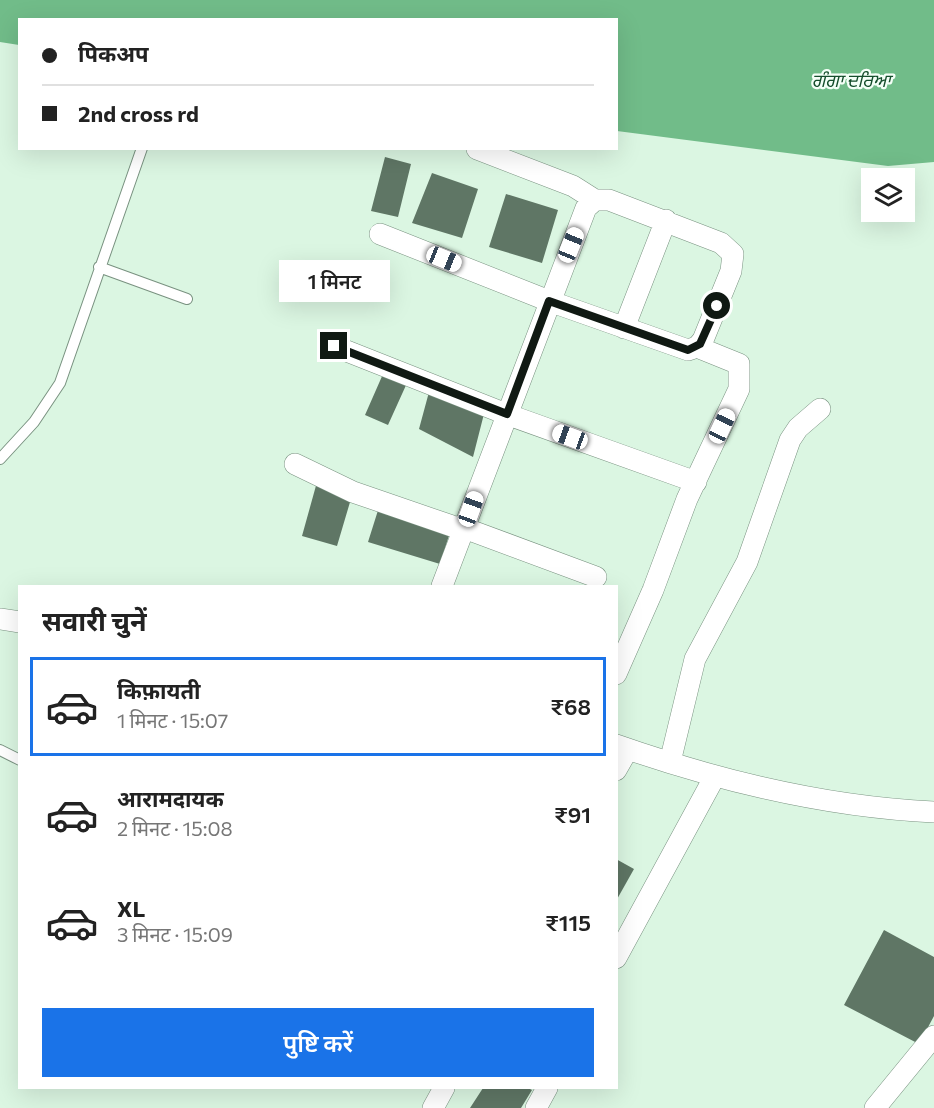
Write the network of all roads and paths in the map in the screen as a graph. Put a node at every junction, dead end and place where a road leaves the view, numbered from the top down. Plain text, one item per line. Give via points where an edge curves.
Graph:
1 (141, 150) edge
2 (480, 150) edge
3 (595, 200) junction
4 (666, 220) junction
5 (380, 234) dead end
6 (99, 267) junction
7 (187, 299) dead end
8 (549, 301) junction
9 (624, 328) junction
10 (334, 346) dead end
11 (697, 347) junction
12 (820, 409) dead end
13 (507, 414) junction
14 (0, 459) edge
15 (295, 464) dead end
16 (696, 482) junction
17 (464, 528) junction
18 (596, 577) dead end
19 (442, 585) edge
20 (0, 619) edge
21 (18, 622) edge
22 (618, 669) edge
23 (622, 747) edge
24 (0, 750) edge
25 (18, 759) edge
26 (618, 762) edge
27 (670, 762) junction
28 (715, 776) junction
29 (934, 812) edge
30 (618, 954) edge
31 (934, 1036) edge
32 (443, 1089) edge
33 (546, 1089) edge
34 (433, 1108) edge
35 (536, 1108) edge
36 (875, 1108) edge

1 - 6 lane
2 - 3 street via 573,186
3 - 4 street via 609,200
3 - 8 street via 586,208
4 - 9 street
4 - 11 street via 722,243 733,254 731,271
5 - 8 street
6 - 7 lane
6 - 14 lane via 60,383 34,422
8 - 9 street
8 - 13 street
9 - 11 street via 688,350
10 - 13 street
11 - 16 street via 739,364 739,389
12 - 27 street via 790,440 747,562 695,658
13 - 16 street
13 - 17 street
15 - 17 street via 353,492
16 - 22 street
17 - 18 street
17 - 19 street
20 - 21 street
23 - 26 street
23 - 27 street
24 - 25 lane
27 - 28 street
28 - 29 street via 795,796
28 - 30 street
31 - 36 street
32 - 34 street
33 - 35 street

